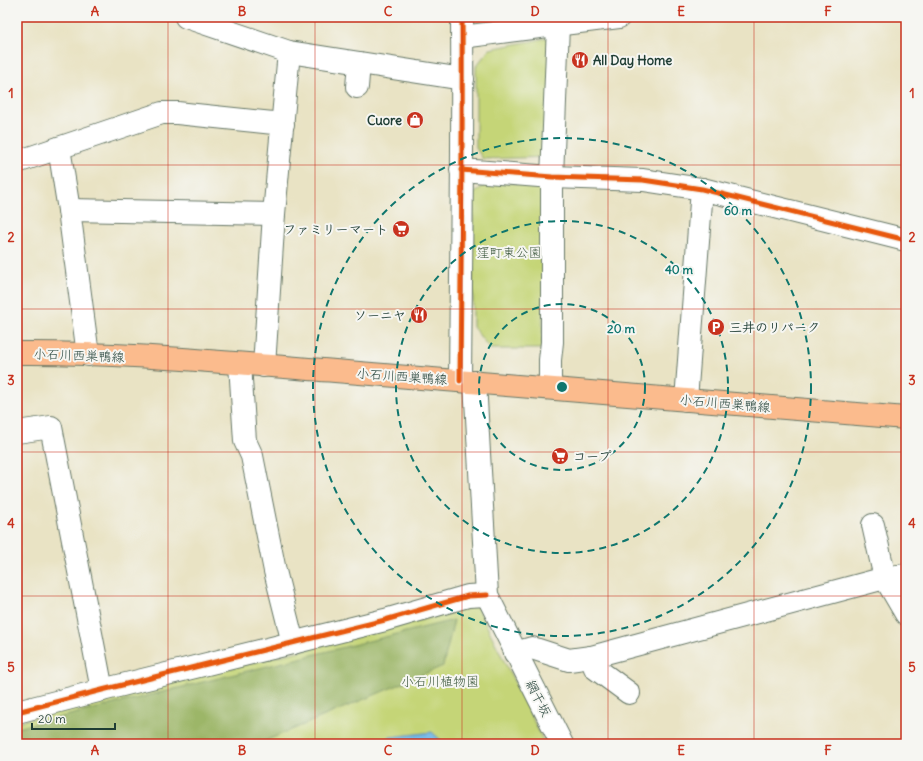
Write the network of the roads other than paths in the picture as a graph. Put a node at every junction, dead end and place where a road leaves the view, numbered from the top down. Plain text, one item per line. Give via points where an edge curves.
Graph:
1 (186, 17) edge
2 (619, 17) edge
3 (558, 25) junction
4 (462, 27) edge
5 (289, 52) junction
6 (359, 63) junction
7 (463, 79) junction
8 (357, 88) dead end
9 (283, 124) junction
10 (59, 148) junction
11 (17, 162) edge
12 (461, 170) junction
13 (552, 177) junction
14 (702, 189) junction
15 (69, 210) junction
16 (274, 214) junction
17 (906, 240) edge
18 (17, 353) edge
19 (88, 355) junction
20 (240, 364) junction
21 (264, 366) junction
22 (467, 381) junction
23 (550, 388) junction
24 (686, 400) junction
25 (906, 418) edge
26 (17, 432) edge
27 (873, 525) dead end
28 (896, 577) edge
29 (487, 595) junction
30 (906, 614) edge
31 (293, 643) junction
32 (516, 653) junction
33 (591, 657) junction
34 (102, 690) junction
35 (629, 693) dead end
36 (17, 712) edge
37 (562, 744) edge

1 - 5 street
2 - 3 street
3 - 4 street
3 - 13 street
4 - 7 street
5 - 6 street
5 - 9 street
6 - 7 street
6 - 8 street
7 - 12 street
9 - 10 street via 162,113
9 - 16 street
10 - 11 street
10 - 15 street
12 - 13 street
12 - 22 street
13 - 14 street via 644,180
13 - 23 street
14 - 17 street
14 - 24 street
15 - 16 street
15 - 19 street
16 - 21 street
18 - 19 main road, 小石川西巣鴨線
19 - 20 main road, 小石川西巣鴨線
20 - 21 main road, 小石川西巣鴨線
20 - 31 street via 245,441 252,456 275,571
21 - 22 main road, 小石川西巣鴨線
22 - 23 main road, 小石川西巣鴨線
22 - 29 street
23 - 24 main road, 小石川西巣鴨線
24 - 25 main road, 小石川西巣鴨線
26 - 34 street via 51,427
27 - 28 street
28 - 30 street
28 - 33 street
29 - 31 street via 468,596
29 - 32 street, 網干坂
31 - 34 street
32 - 33 street via 532,648 569,660
32 - 37 street, 網干坂
33 - 35 street via 595,668
34 - 36 street

